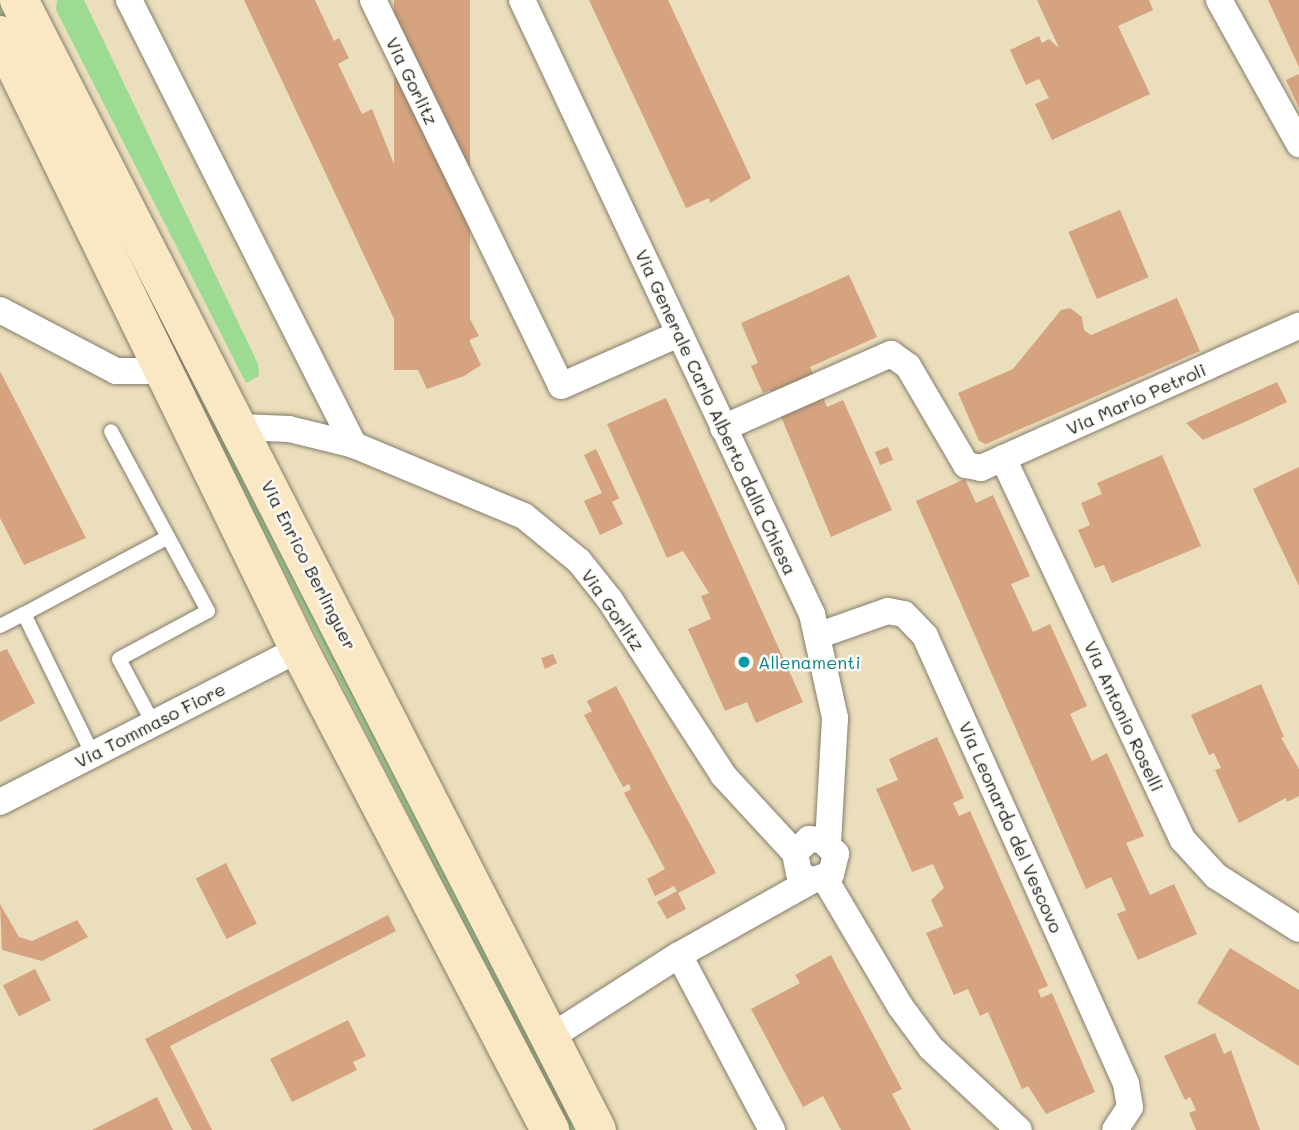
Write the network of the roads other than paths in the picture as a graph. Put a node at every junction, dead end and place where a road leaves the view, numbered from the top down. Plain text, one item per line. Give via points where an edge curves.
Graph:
1 (129, 0) edge
2 (373, 0) edge
3 (522, 0) edge
4 (1219, 0) edge
5 (14, 24) edge
6 (1299, 144) edge
7 (0, 310) edge
8 (1299, 326) edge
9 (679, 334) junction
10 (166, 371) junction
11 (239, 428) junction
12 (723, 428) junction
13 (111, 432) dead end
14 (354, 446) junction
15 (1003, 458) junction
16 (168, 537) junction
17 (24, 614) junction
18 (0, 626) edge
19 (817, 636) junction
20 (299, 649) junction
21 (153, 723) junction
22 (93, 755) junction
23 (0, 802) edge
24 (828, 843) junction
25 (795, 853) junction
26 (818, 880) junction
27 (1299, 929) edge
28 (679, 956) junction
29 (550, 1038) junction
30 (550, 1130) edge
31 (597, 1130) edge
32 (772, 1130) edge
33 (1019, 1130) edge
34 (1115, 1130) edge

1 - 14 street
2 - 9 street, Via Gorlitz via 561,386
3 - 9 street, Via Generale Carlo Alberto dalla Chiesa
4 - 6 street
5 - 10 main road, Via Enrico Berlinguer
5 - 11 main road, Via Enrico Berlinguer
7 - 10 street via 116,371
8 - 15 street, Via Mario Petroli
9 - 12 street, Via Generale Carlo Alberto dalla Chiesa
10 - 20 main road, Via Enrico Berlinguer
11 - 14 street, Via Gorlitz via 289,429
11 - 29 main road, Via Enrico Berlinguer
12 - 15 street, Via Mario Petroli via 891,354 908,366 972,469
12 - 19 street, Via Generale Carlo Alberto dalla Chiesa via 811,614
13 - 16 lane
14 - 25 street, Via Gorlitz via 524,516 579,561 610,600 723,775
15 - 27 street, Via Antonio Roselli via 1183,841 1216,876
16 - 17 lane
16 - 21 lane via 208,611 120,659
17 - 18 lane
17 - 22 lane
19 - 24 street, Via Generale Carlo Alberto dalla Chiesa via 835,718
19 - 34 street, Via Leonardo del Vescovo via 888,611 904,614 925,636 1126,1084 1130,1107
20 - 21 street, Via Tommaso Fiore
20 - 30 main road, Via Enrico Berlinguer
21 - 22 street, Via Tommaso Fiore
22 - 23 street, Via Tommaso Fiore
24 - 25 street via 809,839
24 - 26 street via 837,861
25 - 26 street via 799,873
26 - 28 street
26 - 33 street via 931,1048
28 - 29 street
28 - 32 street
29 - 31 main road, Via Enrico Berlinguer

